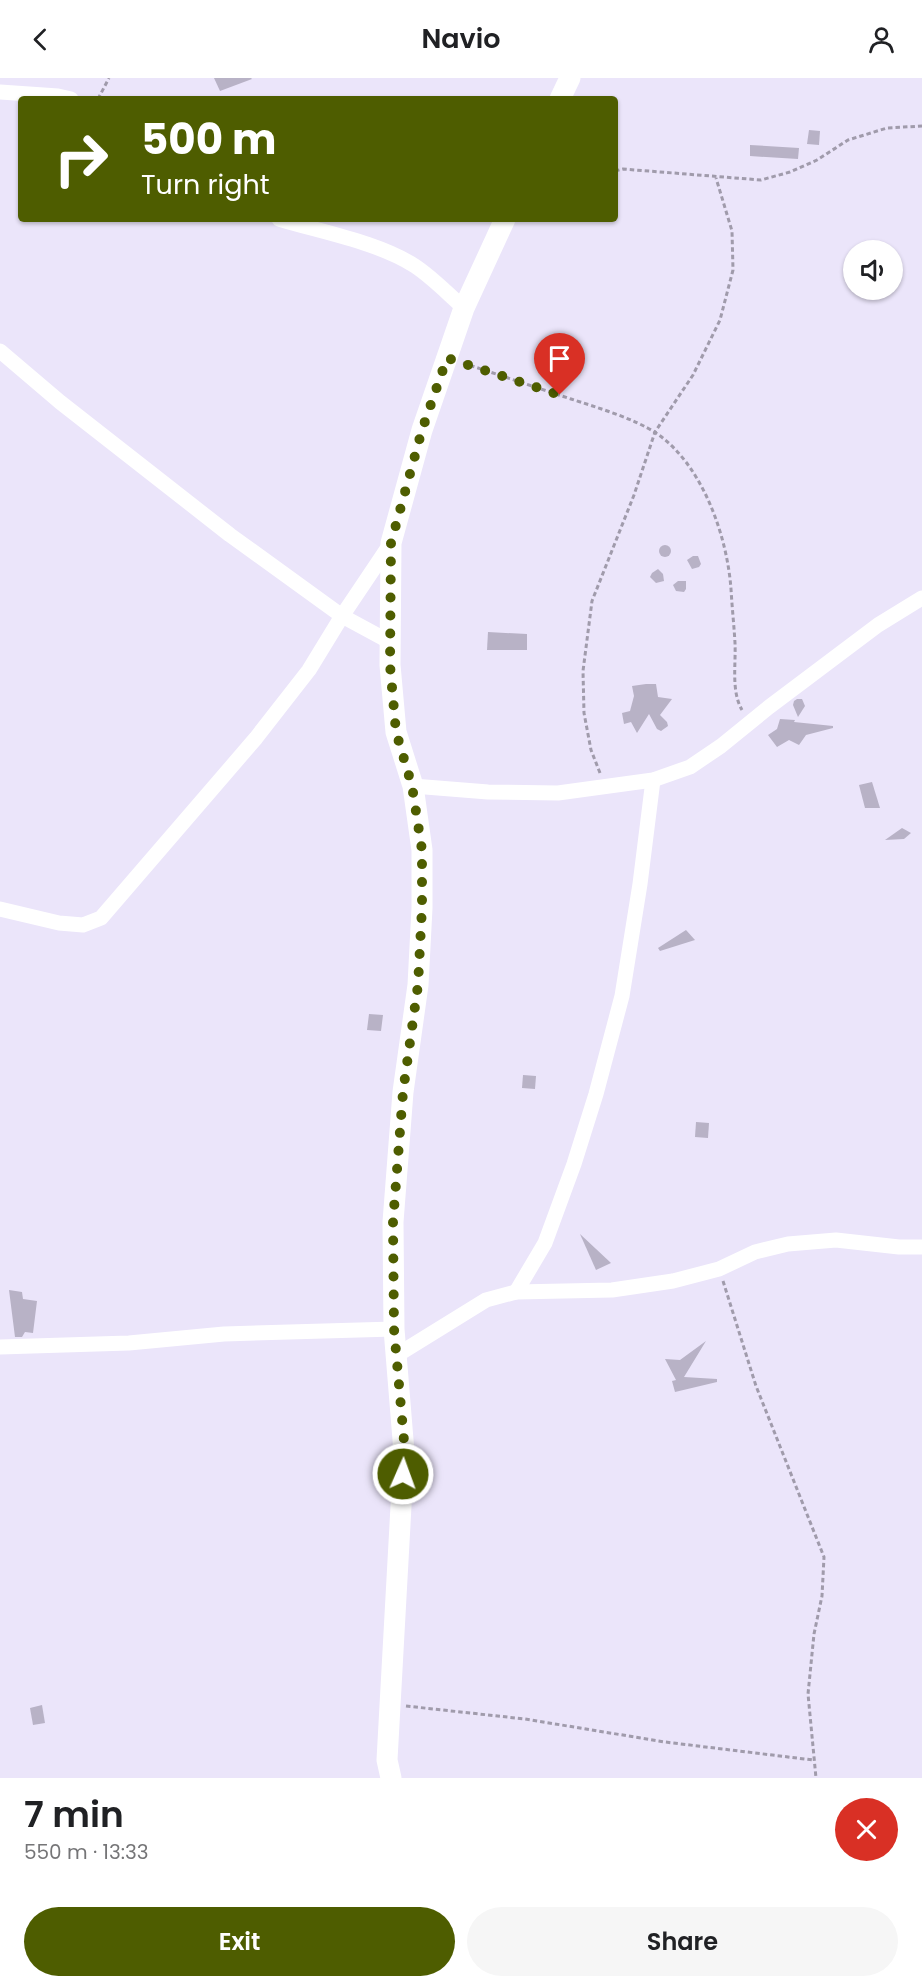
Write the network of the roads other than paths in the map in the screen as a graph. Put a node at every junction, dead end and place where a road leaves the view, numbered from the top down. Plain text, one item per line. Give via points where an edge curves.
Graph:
1 (570, 78) edge
2 (0, 92) edge
3 (58, 96) edge
4 (561, 96) edge
5 (289, 222) edge
6 (504, 222) edge
7 (464, 308) junction
8 (0, 351) edge
9 (391, 543) junction
10 (922, 598) edge
11 (342, 616) junction
12 (390, 642) junction
13 (654, 780) junction
14 (412, 786) junction
15 (0, 909) edge
16 (922, 1247) edge
17 (516, 1292) junction
18 (394, 1329) junction
19 (0, 1347) edge
20 (397, 1354) junction
21 (391, 1778) edge

1 - 4 street
2 - 3 street
5 - 7 street via 394,255 415,266
6 - 7 street
7 - 9 street via 422,430
8 - 11 street via 230,535
9 - 11 street
9 - 12 street
10 - 13 street via 878,625 721,746 690,767
11 - 12 street
11 - 15 street via 309,670 256,738 101,918 83,925 59,923
12 - 14 street via 396,732
13 - 14 street via 558,793
13 - 17 street via 622,996 596,1094 545,1243
14 - 18 street via 422,850 422,908 418,985 403,1092 393,1222
16 - 17 street via 836,1240 788,1244 673,1281 612,1290
17 - 20 street via 486,1300
18 - 19 street
18 - 20 street
20 - 21 street via 405,1452 387,1760

